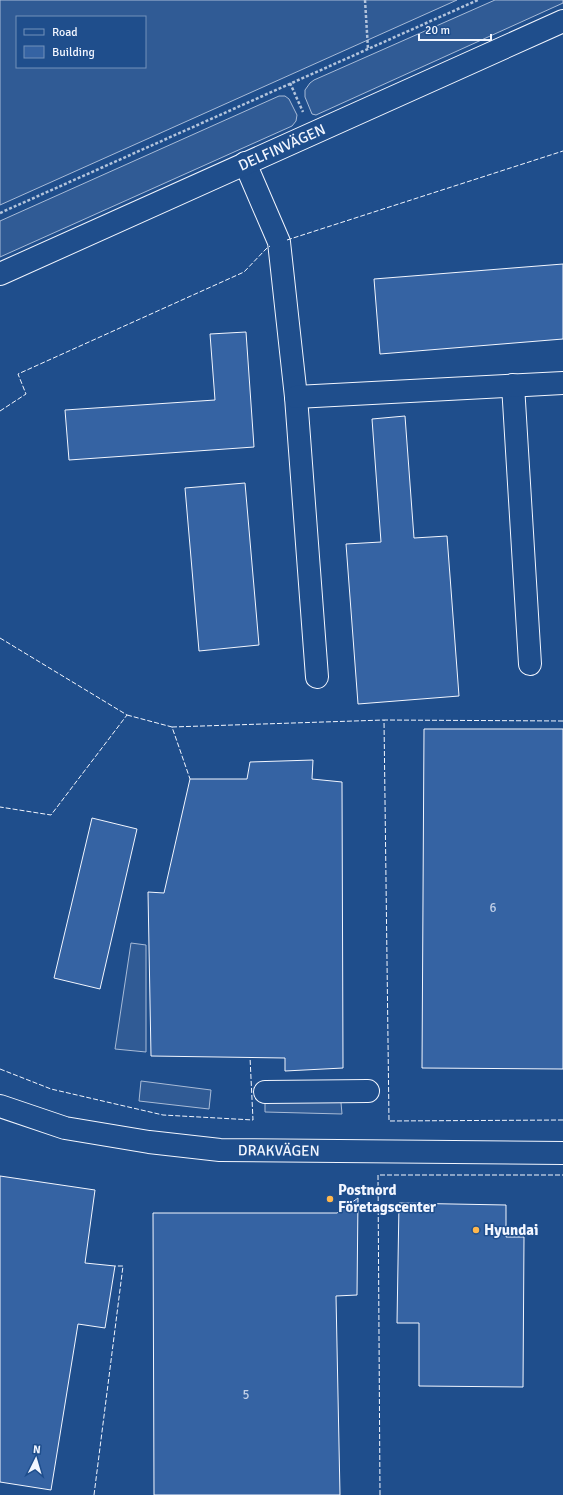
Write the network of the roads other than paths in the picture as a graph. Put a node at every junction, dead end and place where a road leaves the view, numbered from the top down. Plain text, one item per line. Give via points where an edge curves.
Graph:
1 (563, 21) edge
2 (245, 163) junction
3 (0, 274) edge
4 (563, 383) edge
5 (513, 385) junction
6 (296, 397) junction
7 (530, 664) dead end
8 (318, 677) dead end
9 (368, 1091) dead end
10 (266, 1092) dead end
11 (0, 1106) edge
12 (563, 1153) edge

1 - 2 street, DELFINVÄGEN
2 - 3 street, DELFINVÄGEN
2 - 6 street via 279,242
4 - 5 street
5 - 6 street
5 - 7 street
6 - 8 street
9 - 10 street
11 - 12 street, DRAKVÄGEN via 66,1128 149,1142 220,1150

